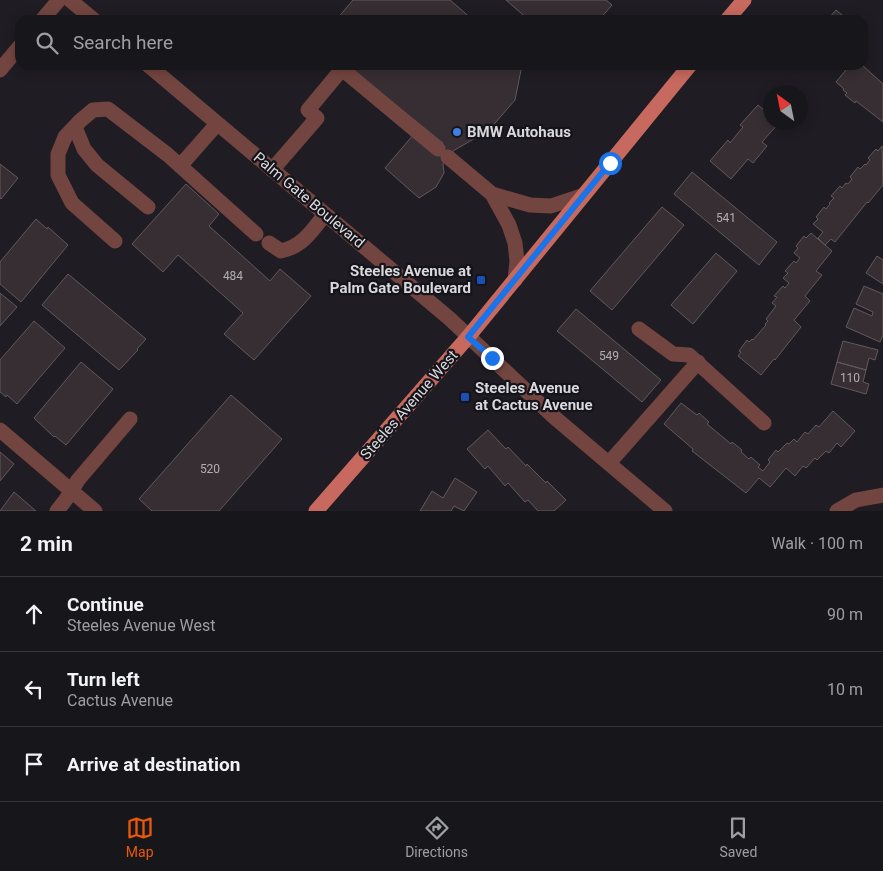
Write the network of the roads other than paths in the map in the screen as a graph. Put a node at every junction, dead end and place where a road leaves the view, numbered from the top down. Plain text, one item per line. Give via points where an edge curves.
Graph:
1 (59, 0) edge
2 (70, 0) edge
3 (744, 0) edge
4 (46, 15) edge
5 (88, 15) edge
6 (731, 15) edge
7 (15, 52) edge
8 (0, 70) edge
9 (154, 70) edge
10 (338, 70) edge
11 (344, 70) edge
12 (686, 70) edge
13 (217, 124) junction
14 (75, 126) junction
15 (180, 166) junction
16 (272, 170) junction
17 (492, 194) junction
18 (584, 195) junction
19 (148, 207) dead end
20 (325, 214) junction
21 (256, 234) dead end
22 (115, 241) dead end
23 (269, 243) dead end
24 (514, 280) junction
25 (639, 329) dead end
26 (468, 337) junction
27 (698, 362) junction
28 (130, 419) dead end
29 (764, 423) dead end
30 (0, 430) edge
31 (609, 463) junction
32 (72, 491) junction
33 (883, 495) edge
34 (87, 508) edge
35 (57, 511) edge
36 (316, 511) edge
37 (665, 511) edge
38 (836, 511) edge

1 - 4 street
2 - 5 street
3 - 6 main road
7 - 8 street
9 - 13 street, Palm Gate Boulevard
10 - 16 street via 308,110 317,118
11 - 17 street
12 - 18 main road, Steeles Avenue West
13 - 15 street
13 - 16 street, Palm Gate Boulevard
14 - 15 street via 93,110 108,109
14 - 19 street via 84,148 97,165
14 - 22 street via 65,137 58,154 58,175 72,203
15 - 21 street
16 - 20 street, Palm Gate Boulevard
17 - 18 street via 530,205 551,206
17 - 24 street via 516,243
18 - 24 main road, Steeles Avenue West
20 - 23 street via 293,249 281,251
20 - 26 street, Palm Gate Boulevard
24 - 26 main road, Steeles Avenue West
25 - 27 street via 673,354 689,355
26 - 31 street, Palm Gate Boulevard
26 - 36 main road, Steeles Avenue West
27 - 29 street
27 - 31 street
28 - 32 street
30 - 32 street
31 - 37 street, Palm Gate Boulevard
32 - 34 street
32 - 35 street
33 - 38 street via 856,500

